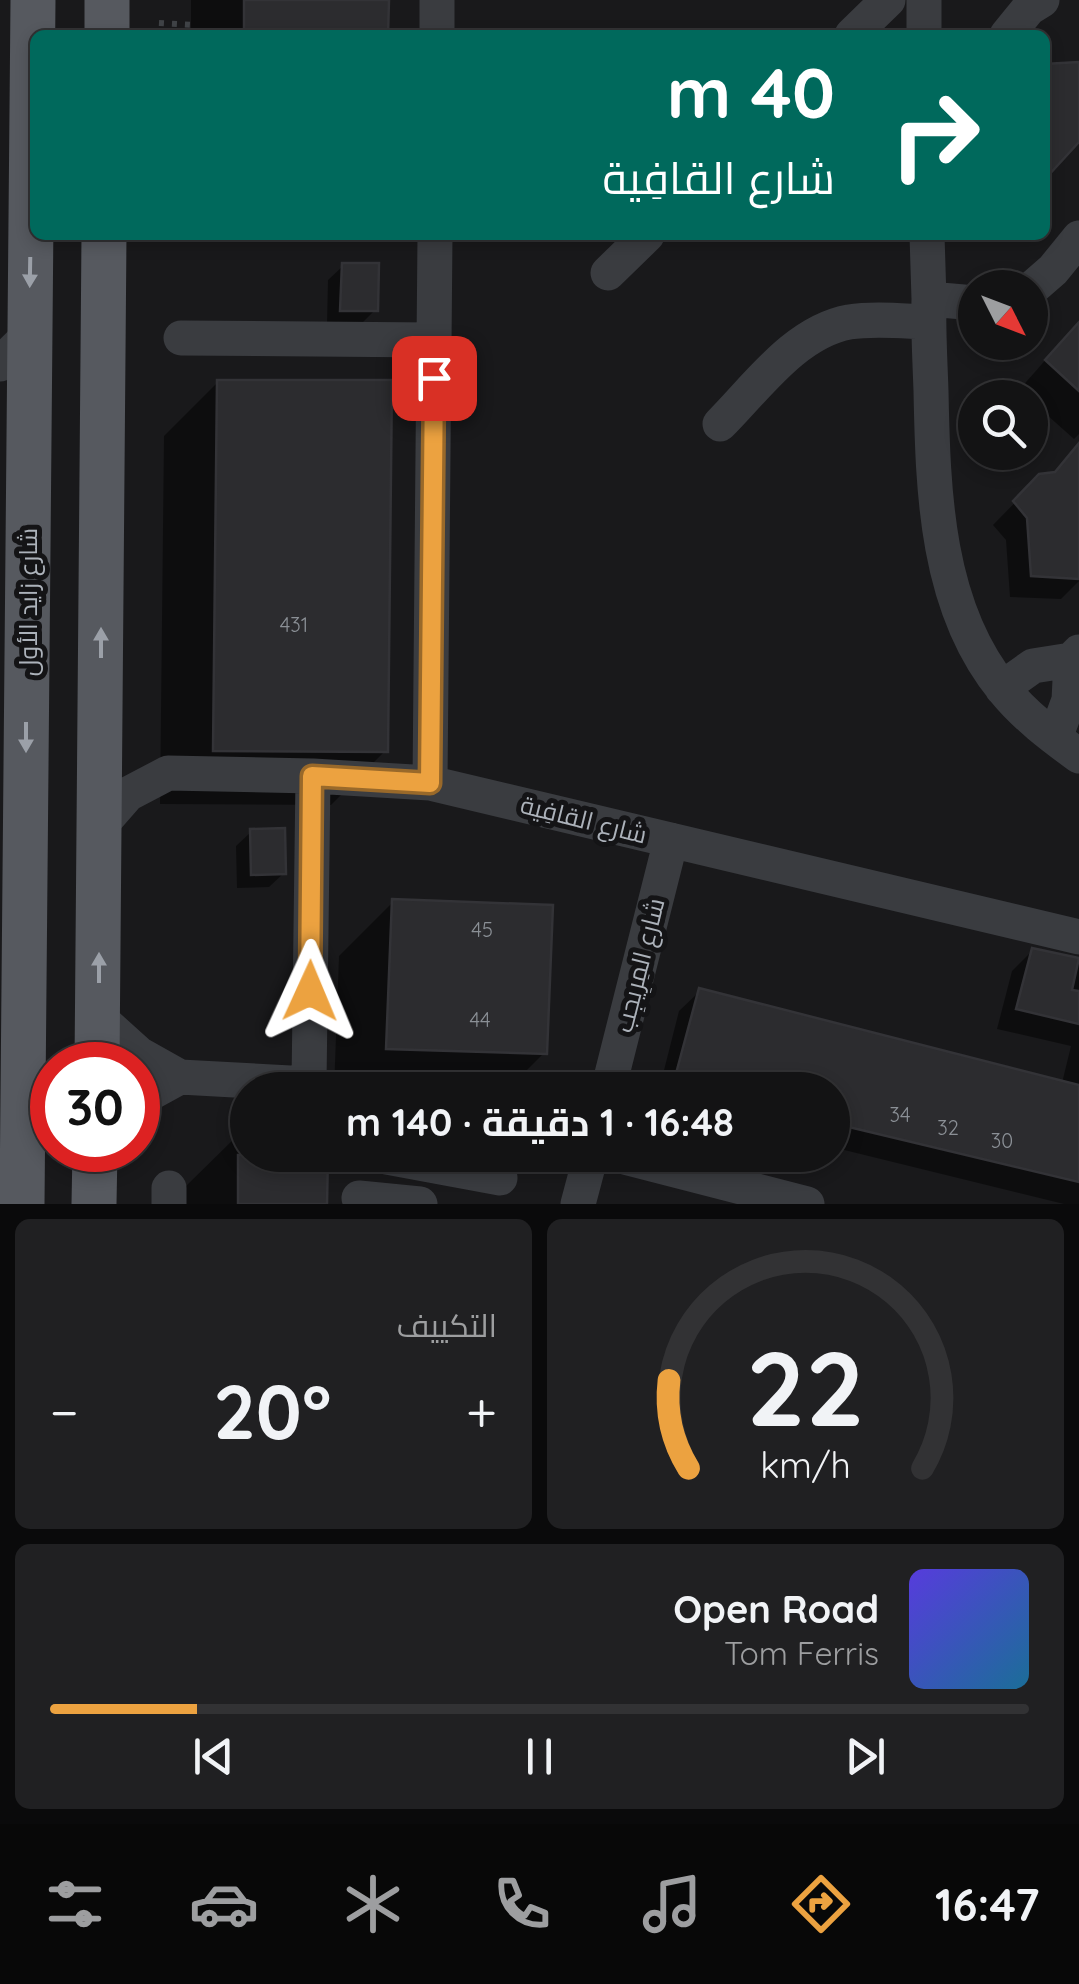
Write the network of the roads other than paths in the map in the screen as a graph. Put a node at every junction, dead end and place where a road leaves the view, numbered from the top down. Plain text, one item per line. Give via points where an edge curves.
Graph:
1 (32, 0) edge
2 (107, 0) edge
3 (437, 0) edge
4 (888, 0) edge
5 (924, 0) edge
6 (1042, 0) edge
7 (30, 30) edge
8 (107, 30) edge
9 (437, 30) edge
10 (857, 30) edge
11 (924, 30) edge
12 (1010, 30) edge
13 (30, 39) edge
14 (1079, 238) edge
15 (104, 240) edge
16 (435, 240) edge
17 (642, 240) edge
18 (928, 240) edge
19 (608, 273) dead end
20 (1048, 274) edge
21 (958, 306) edge
22 (928, 310) junction
23 (181, 338) dead end
24 (434, 340) junction
25 (14, 349) edge
26 (720, 424) dead end
27 (14, 449) edge
28 (28, 600) junction
29 (0, 640) edge
30 (1075, 656) edge
31 (1002, 688) junction
32 (1067, 747) edge
33 (312, 776) junction
34 (430, 783) junction
35 (100, 826) junction
36 (671, 840) junction
37 (1079, 937) edge
38 (98, 1017) junction
39 (97, 1042) edge
40 (325, 1072) edge
41 (613, 1072) edge
42 (180, 1076) junction
43 (230, 1080) edge
44 (160, 1087) edge
45 (95, 1172) edge
46 (361, 1172) edge
47 (468, 1172) edge
48 (586, 1172) edge
49 (684, 1172) edge
50 (500, 1178) dead end
51 (359, 1201) edge
52 (22, 1204) edge
53 (94, 1204) edge
54 (420, 1204) edge
55 (578, 1204) edge
56 (807, 1204) edge

1 -> 7 main road, شارع زايد الأول
2 - 8 main road
3 - 9 street
4 - 10 street
5 - 11 street
6 - 12 street
13 -> 25 main road, شارع زايد الأول
14 - 20 street
35 -> 15 main road
16 - 24 street
17 - 19 street
18 - 22 street
21 - 22 street
22 - 26 street via 814,334
22 - 31 street via 933,484 944,548 958,606
23 - 24 street
24 - 34 street
25 - 27 main road, شارع زايد الأول
27 - 28 main road, شارع زايد الأول
28 - 29 street
28 -> 52 main road, شارع زايد الأول
30 - 31 street via 1033,666
30 - 32 street
31 - 32 street
33 - 34 street, شارع القافِية
33 - 35 street, شارع القافِية via 168,772 128,794
33 - 40 street
34 - 36 street, شارع القافِية
38 -> 35 main road
36 - 37 street, شارع القافِية
36 - 41 street, شارع المِرِيجِب
38 - 39 main road
38 - 42 street via 139,1054
42 - 43 street
42 - 44 street
45 - 53 main road
46 - 51 street
47 - 50 street
48 - 55 street
49 - 56 street
51 - 54 street

